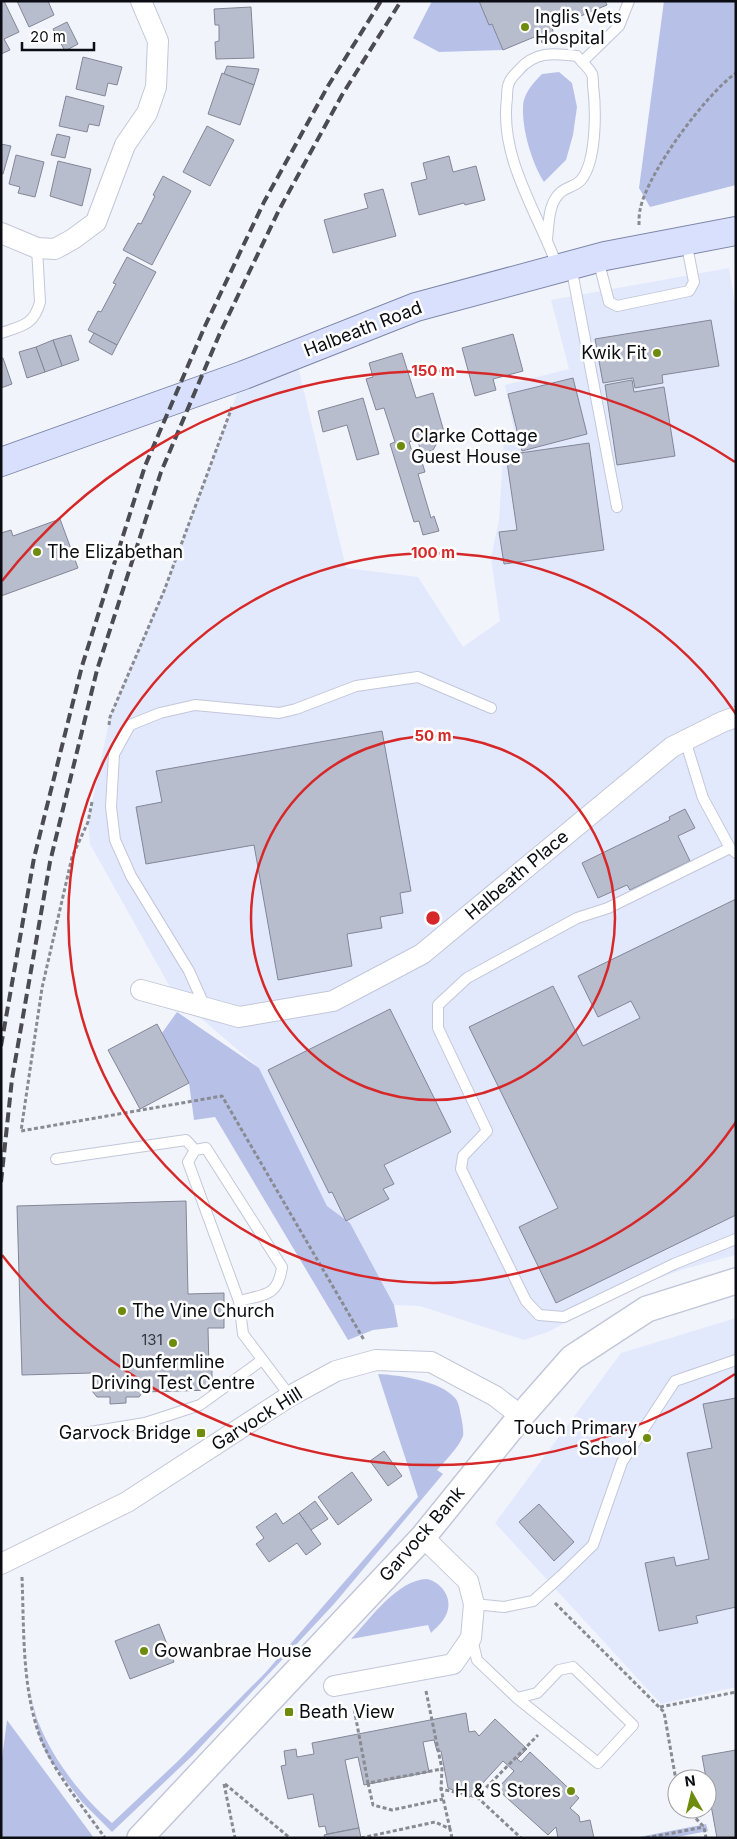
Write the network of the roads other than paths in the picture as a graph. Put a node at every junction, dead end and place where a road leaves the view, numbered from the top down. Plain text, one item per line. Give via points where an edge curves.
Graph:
1 (141, 1) edge
2 (629, 1) edge
3 (582, 62) junction
4 (736, 231) edge
5 (1, 233) edge
6 (547, 239) junction
7 (686, 240) junction
8 (37, 248) junction
9 (597, 258) junction
10 (565, 267) junction
11 (1, 333) edge
12 (1, 462) edge
13 (617, 507) dead end
14 (491, 708) dead end
15 (736, 717) edge
16 (684, 740) junction
17 (733, 850) edge
18 (141, 990) dead end
19 (205, 1008) junction
20 (195, 1150) junction
21 (56, 1159) dead end
22 (736, 1239) edge
23 (736, 1281) edge
24 (239, 1300) junction
25 (262, 1360) junction
26 (736, 1360) edge
27 (290, 1396) junction
28 (521, 1416) junction
29 (84, 1433) dead end
30 (423, 1537) junction
31 (2, 1564) edge
32 (474, 1604) junction
33 (471, 1638) junction
34 (341, 1685) road end
35 (517, 1698) junction
36 (140, 1838) edge

1 - 8 street via 158,41 156,87 147,113 125,145 96,222 55,250
2 - 3 lane via 619,26
3 - 6 lane via 592,74 595,105 588,165 581,180 562,191 553,201
3 - 6 lane via 577,56 553,53 527,61 509,83 505,113 509,145 521,184
4 - 7 main road, Halbeath Road
5 - 8 street
6 - 10 lane
7 - 9 main road, Halbeath Road
7 - 9 lane via 694,282 688,290 617,306 609,302
8 - 11 lane via 38,311 28,324
9 - 10 main road, Halbeath Road
10 - 12 main road, Halbeath Road via 416,307 244,375
10 - 13 lane
14 - 19 lane via 418,677 356,686 279,713 195,704 130,725 114,754 111,807 115,840 131,876 189,971
15 - 16 street, Halbeath Place
16 - 17 lane via 703,798
16 - 19 street, Halbeath Place via 672,746 422,954 333,1001 239,1017
17 - 22 lane via 608,908 577,918 467,978 438,1005 438,1028 487,1131 463,1156 461,1169 526,1301 539,1315 564,1317 674,1264
18 - 19 street, Halbeath Place
20 - 21 lane via 186,1140
20 - 24 lane via 188,1162
20 - 24 lane via 206,1148 282,1267 280,1282 272,1292
23 - 28 street, Garvock Bank via 646,1309 572,1358
24 - 25 lane via 243,1334
25 - 27 lane
25 - 29 lane via 200,1405 144,1423
26 - 32 lane via 674,1381 622,1462 593,1545 544,1592 533,1601 504,1607
27 - 28 street, Garvock Hill via 336,1371 376,1360 431,1362 495,1396
27 - 31 street, Garvock Hill via 127,1502
28 - 30 street, Garvock Bank
30 - 32 street via 468,1580
30 - 36 street, Garvock Bank via 215,1776
32 - 33 street
33 - 34 street via 453,1664
33 - 35 lane via 477,1660
35 - 35 lane via 537,1693 559,1670 574,1667 634,1725 598,1763

